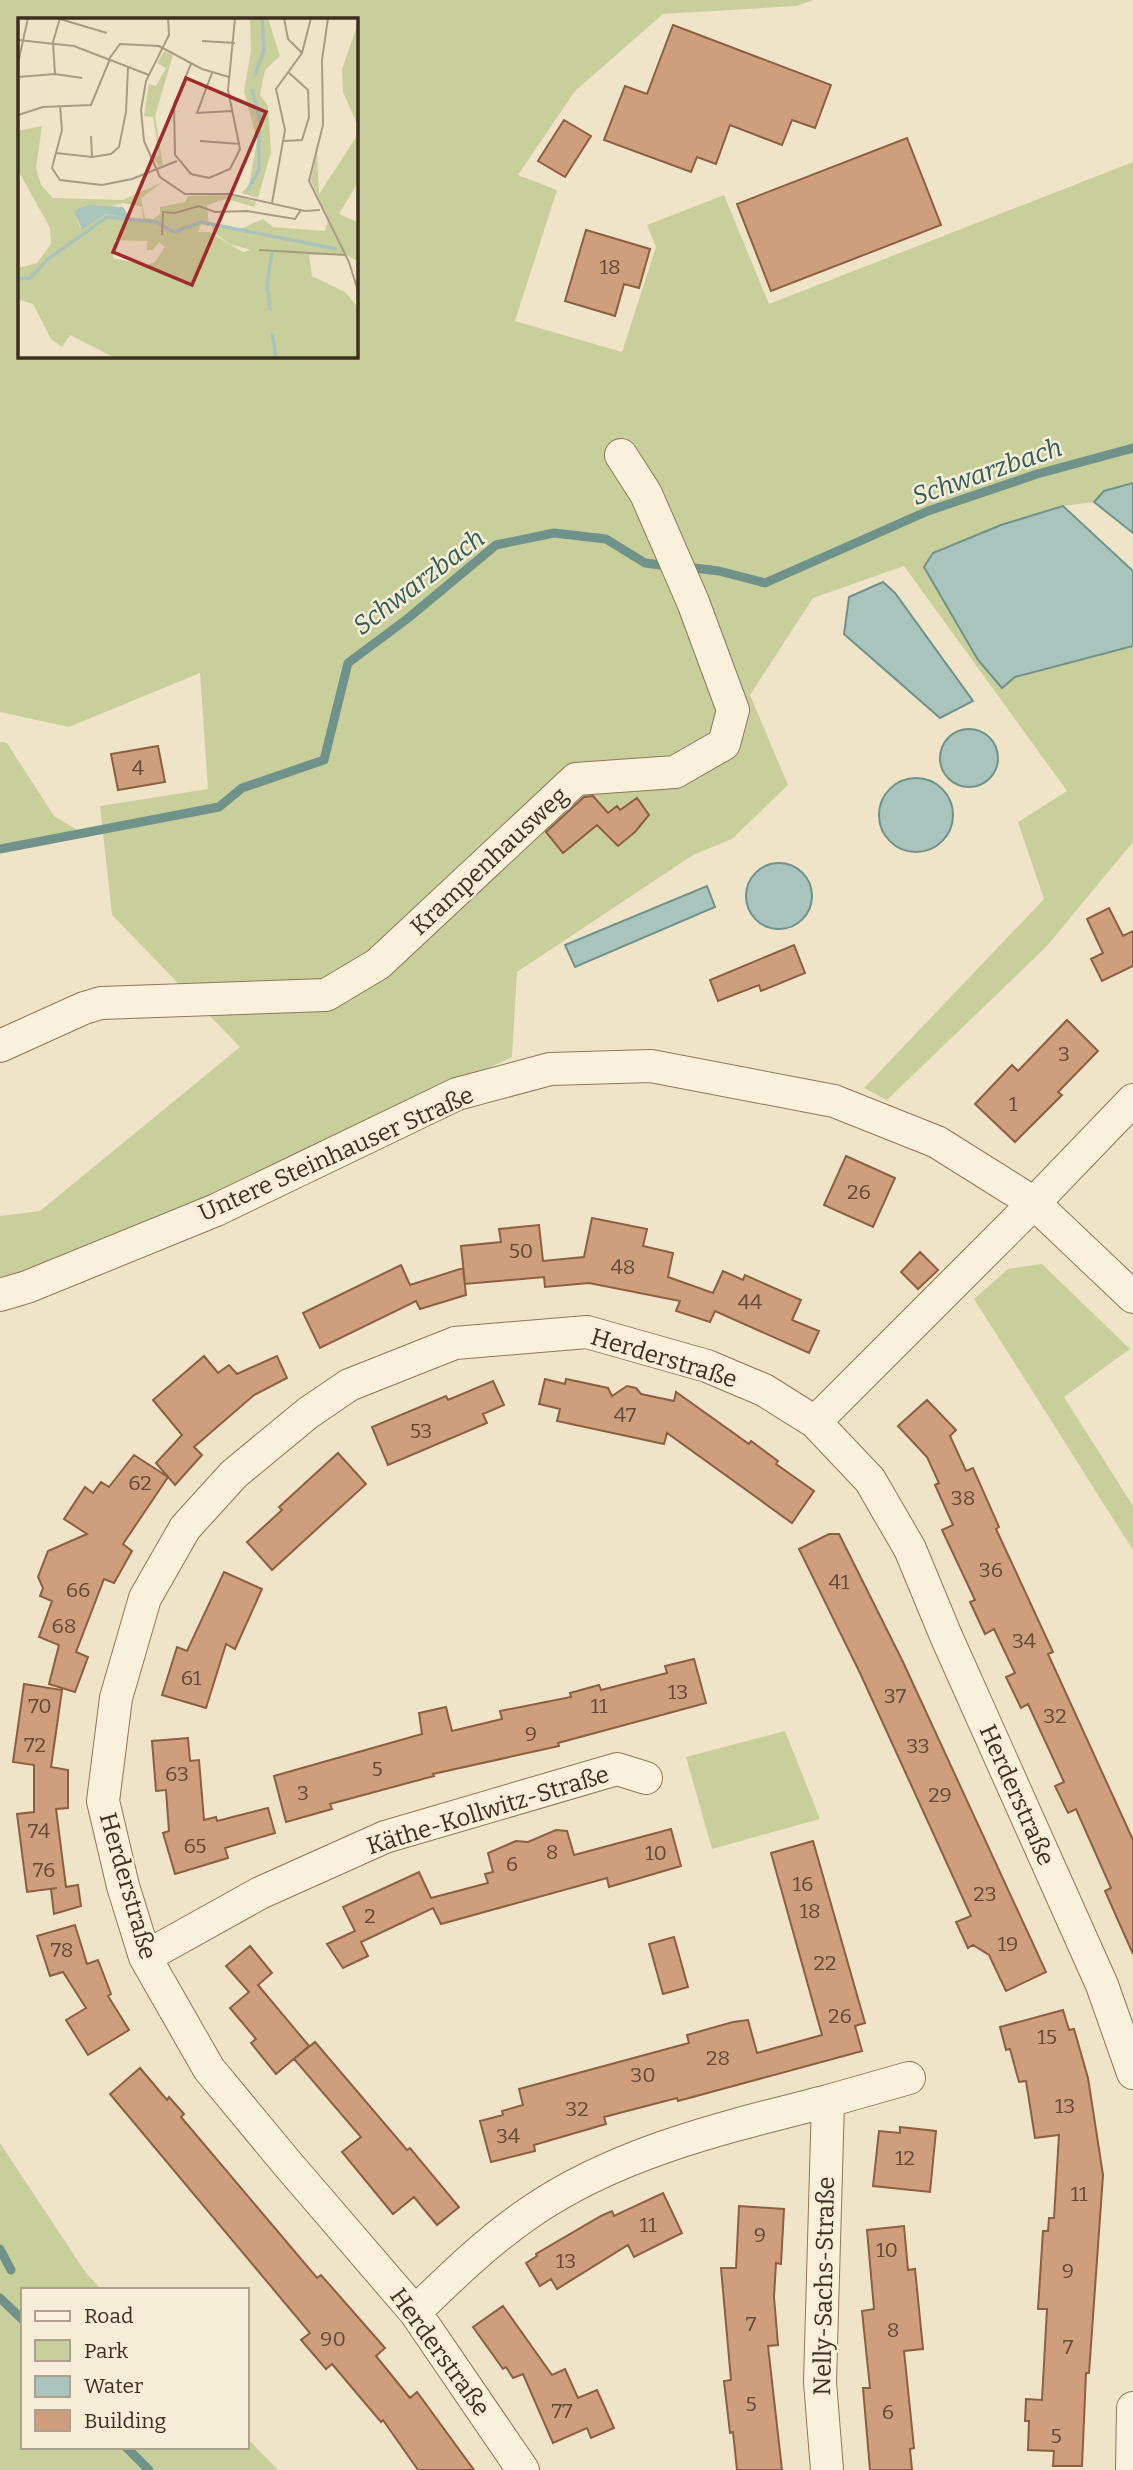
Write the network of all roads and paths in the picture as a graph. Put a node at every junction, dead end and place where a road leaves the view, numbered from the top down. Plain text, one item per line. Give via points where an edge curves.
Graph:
1 (621, 455) dead end
2 (0, 1046) edge
3 (1133, 1100) edge
4 (1034, 1203) junction
5 (0, 1295) edge
6 (1133, 1297) edge
7 (815, 1422) junction
8 (646, 1779) dead end
9 (145, 1957) junction
10 (1133, 2073) edge
11 (909, 2078) dead end
12 (828, 2101) junction
13 (415, 2312) junction
14 (1133, 2408) edge
15 (523, 2470) edge
16 (827, 2470) edge
17 (1132, 2470) edge

1 - 2 street, Krampenhausweg via 646,494 670,547 733,710 724,744 675,772 576,779 378,964 326,996 101,1003
3 - 4 street
4 - 5 street, Untere Steinhauser Straße via 937,1142 834,1101 651,1066 550,1069 457,1094 216,1210
4 - 6 street, Untere Steinhauser Straße
4 - 7 street
7 - 9 street, Herderstraße via 764,1390 707,1366 587,1332 455,1343 349,1385 308,1413 234,1474 185,1528 145,1598 116,1698 103,1801
7 - 10 street, Herderstraße via 870,1480 910,1549 1102,1985
8 - 9 street, Käthe-Kollwitz-Straße via 617,1769 385,1837 260,1893
9 - 13 street, Herderstraße via 209,2069
11 - 12 street
12 - 13 street via 654,2150 590,2178 530,2213 471,2257
12 - 16 street, Nelly-Sachs-Straße via 820,2382
13 - 15 street, Herderstraße
14 - 17 street

